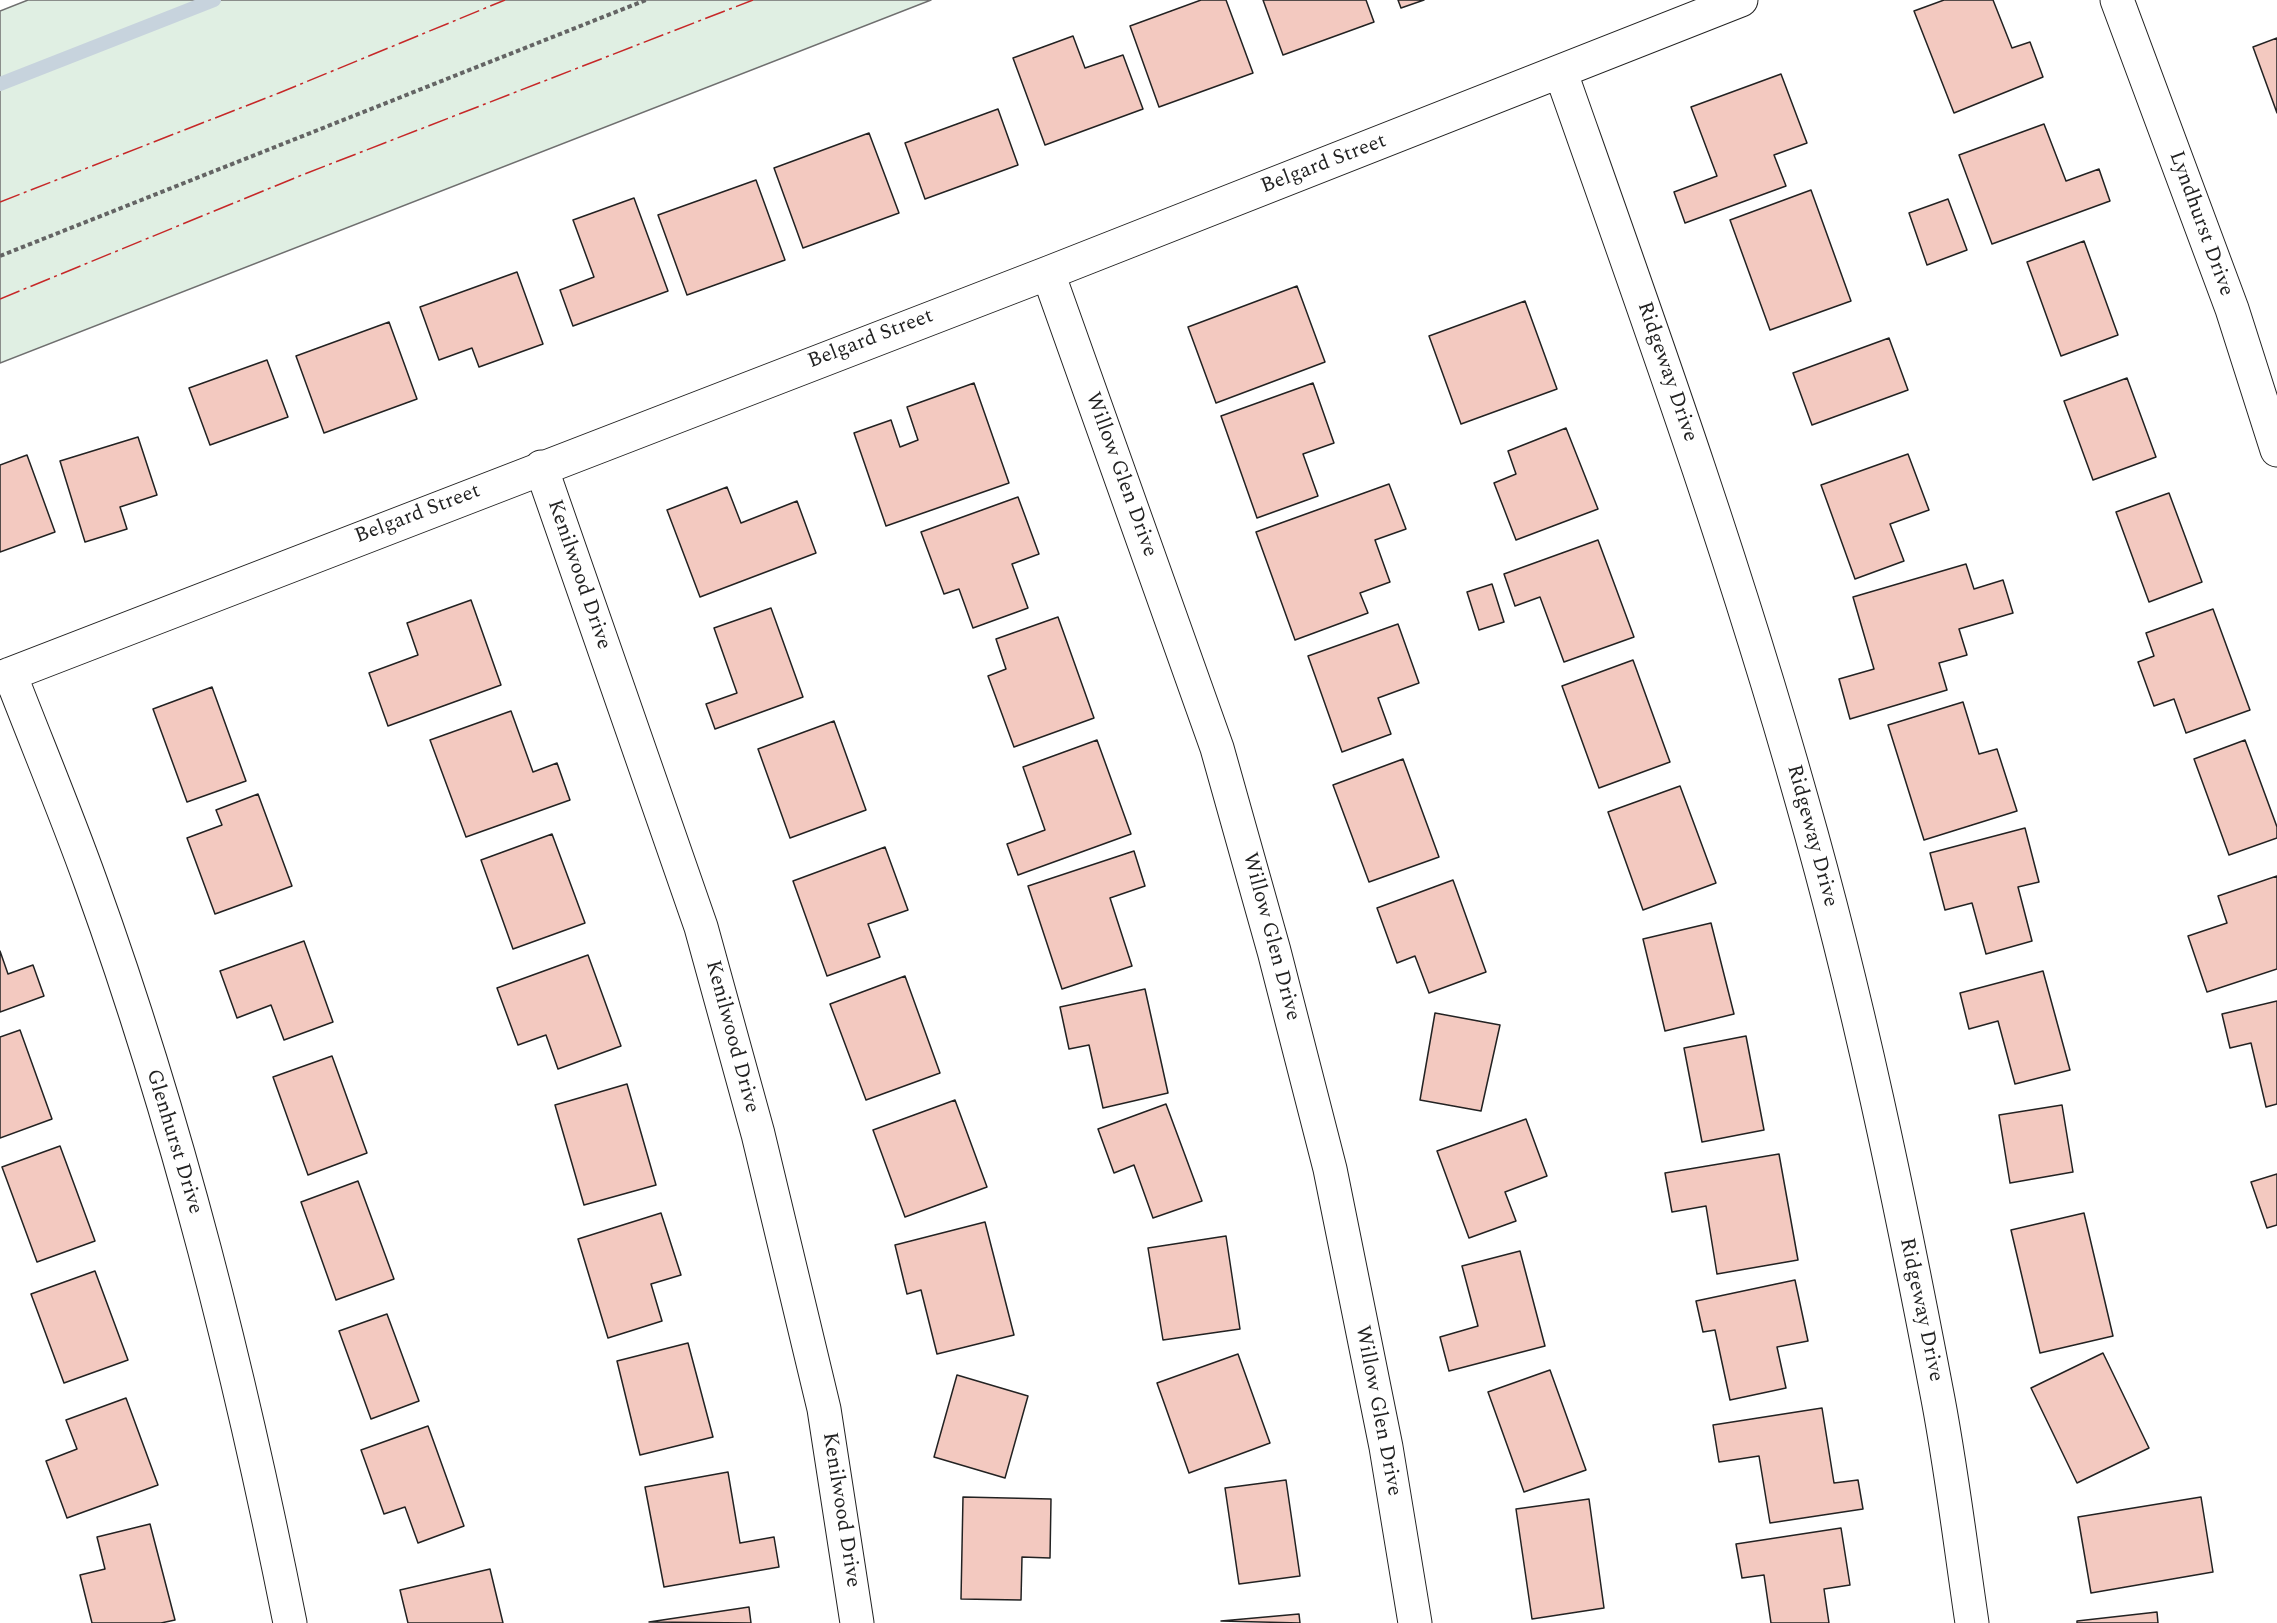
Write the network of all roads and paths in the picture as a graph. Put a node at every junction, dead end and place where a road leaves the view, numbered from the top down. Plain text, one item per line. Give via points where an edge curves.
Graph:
1 (646, 0) edge
2 (1741, 0) edge
3 (2117, 0) edge
4 (1561, 73) junction
5 (0, 256) edge
6 (1048, 273) junction
7 (2277, 450) edge
8 (541, 467) junction
9 (5, 676) edge
10 (290, 1623) edge
11 (857, 1623) edge
12 (1415, 1623) edge
13 (1972, 1623) edge

1 - 5 path
2 - 4 street, Belgard Street
3 - 7 street, Lyndhurst Drive via 2232,309
4 - 6 street, Belgard Street
4 - 13 street, Ridgeway Drive via 1691,444 1803,803 1852,989 1939,1402
6 - 8 street, Belgard Street
6 - 12 street, Willow Glen Drive via 1217,748 1274,951 1330,1169 1386,1447
8 - 9 street, Belgard Street
8 - 11 street, Kenilwood Drive via 701,927 758,1134 824,1409
9 - 10 street, Glenhurst Drive via 91,884 169,1124 222,1308

